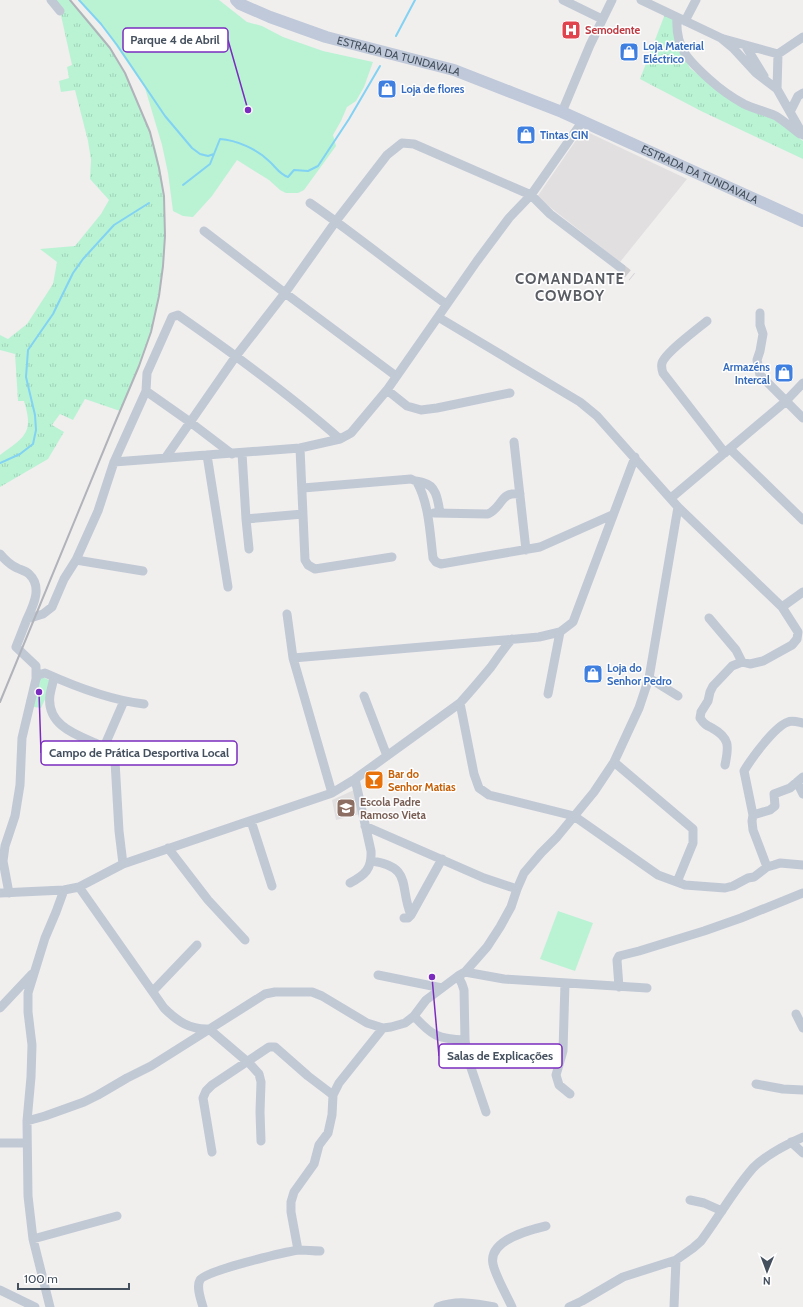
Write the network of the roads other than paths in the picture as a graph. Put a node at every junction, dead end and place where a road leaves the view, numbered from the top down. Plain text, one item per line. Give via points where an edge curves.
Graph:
1 (51, 0) edge
2 (236, 0) edge
3 (564, 0) edge
4 (612, 0) edge
5 (641, 0) edge
6 (696, 0) edge
7 (60, 11) dead end
8 (602, 19) junction
9 (681, 19) junction
10 (721, 38) junction
11 (803, 38) edge
12 (745, 44) junction
13 (778, 54) junction
14 (767, 81) junction
15 (777, 89) junction
16 (803, 93) edge
17 (562, 112) junction
18 (790, 112) junction
19 (582, 122) junction
20 (803, 136) edge
21 (530, 195) junction
22 (310, 203) dead end
23 (336, 221) junction
24 (803, 222) edge
25 (204, 231) dead end
26 (621, 268) tunnel mouth
27 (285, 293) junction
28 (446, 304) junction
29 (760, 313) dead end
30 (438, 317) junction
31 (706, 322) dead end
32 (236, 356) junction
33 (396, 376) junction
34 (803, 383) edge
35 (387, 390) junction
36 (146, 391) junction
37 (510, 393) dead end
38 (785, 402) junction
39 (803, 418) edge
40 (190, 422) junction
41 (340, 439) junction
42 (514, 442) dead end
43 (300, 448) junction
44 (728, 451) junction
45 (242, 453) junction
46 (232, 454) junction
47 (207, 455) junction
48 (166, 457) junction
49 (635, 457) junction
50 (114, 462) junction
51 (417, 482) junction
52 (303, 488) junction
53 (520, 494) junction
54 (671, 498) junction
55 (678, 507) junction
56 (440, 513) junction
57 (303, 514) junction
58 (427, 514) junction
59 (612, 515) junction
60 (246, 519) junction
61 (803, 520) edge
62 (249, 549) dead end
63 (526, 550) junction
64 (0, 554) edge
65 (392, 557) dead end
66 (76, 560) junction
67 (143, 571) dead end
68 (228, 587) dead end
69 (803, 592) edge
70 (782, 607) junction
71 (287, 614) dead end
72 (709, 618) dead end
73 (27, 619) junction
74 (560, 632) junction
75 (512, 639) junction
76 (293, 658) junction
77 (742, 662) junction
78 (54, 677) junction
79 (36, 678) junction
80 (649, 678) junction
81 (548, 694) dead end
82 (364, 696) dead end
83 (678, 696) dead end
84 (124, 702) junction
85 (460, 703) junction
86 (144, 704) dead end
87 (803, 723) edge
88 (104, 747) junction
89 (386, 756) junction
90 (614, 762) junction
91 (725, 765) dead end
92 (355, 779) junction
93 (800, 779) edge
94 (332, 793) junction
95 (803, 794) edge
96 (753, 815) junction
97 (574, 816) junction
98 (251, 821) junction
99 (364, 826) junction
100 (168, 848) junction
101 (442, 859) junction
102 (372, 861) junction
103 (123, 864) junction
104 (803, 864) edge
105 (767, 867) junction
106 (677, 882) junction
107 (350, 883) dead end
108 (272, 886) dead end
109 (79, 887) junction
110 (517, 889) junction
111 (64, 890) junction
112 (5, 893) edge
113 (803, 893) edge
114 (245, 940) dead end
115 (197, 945) dead end
116 (33, 974) junction
117 (462, 974) junction
118 (378, 975) dead end
119 (565, 983) junction
120 (619, 987) junction
121 (442, 988) junction
122 (647, 988) dead end
123 (153, 991) junction
124 (0, 1008) edge
125 (796, 1014) dead end
126 (414, 1016) junction
127 (384, 1028) junction
128 (803, 1028) edge
129 (209, 1029) junction
130 (465, 1040) junction
131 (247, 1062) junction
132 (756, 1084) dead end
133 (803, 1090) edge
134 (570, 1094) dead end
135 (333, 1095) junction
136 (486, 1112) dead end
137 (27, 1121) junction
138 (803, 1137) edge
139 (261, 1141) dead end
140 (790, 1142) junction
141 (0, 1143) edge
142 (27, 1143) junction
143 (212, 1152) dead end
144 (803, 1153) edge
145 (690, 1200) dead end
146 (722, 1211) junction
147 (117, 1216) dead end
148 (546, 1226) dead end
149 (33, 1239) junction
150 (298, 1250) junction
151 (320, 1251) dead end
152 (676, 1260) junction
153 (0, 1290) edge
154 (35, 1307) edge
155 (50, 1307) edge
156 (203, 1307) edge
157 (438, 1307) edge
158 (494, 1307) edge
159 (512, 1307) edge
160 (569, 1307) edge
161 (674, 1307) edge

1 - 7 street
2 - 17 main road, ESTRADA DA TUNDAVALA via 270,17 326,37 454,70
3 - 8 street
4 - 8 street
5 - 9 street
6 - 9 street
8 - 17 street
9 - 10 street
9 - 20 street via 676,29 684,54 691,63 725,93 777,117
10 - 12 street
10 - 14 street
11 - 13 street
12 - 13 street
12 - 14 street
13 - 15 street
14 - 15 street
15 - 18 street
16 - 18 street via 798,96
17 - 19 main road, ESTRADA DA TUNDAVALA
18 - 20 street
19 - 21 street
19 - 24 main road, ESTRADA DA TUNDAVALA
21 - 23 street via 414,144 402,143 387,156
21 - 26 street via 550,214
21 - 28 street via 509,218
22 - 23 street
23 - 27 street
23 - 28 street
25 - 27 street
27 - 32 street
27 - 33 street
28 - 30 street
29 - 38 street via 763,334 757,360 760,375
30 - 33 street
30 - 49 street via 580,402 597,416
31 - 44 street via 665,358 661,368
32 - 36 street via 178,315 172,317 147,374
32 - 40 street
32 - 41 street via 309,411
33 - 35 street
34 - 38 street
35 - 37 street via 407,406 421,410
35 - 41 street via 351,433
36 - 40 street
36 - 50 street
38 - 39 street
38 - 44 street
40 - 46 street
40 - 48 street
41 - 43 street
42 - 53 street
43 - 45 street
43 - 52 street
44 - 54 street
44 - 61 street
45 - 46 street
45 - 60 street
46 - 47 street
47 - 48 street
47 - 68 street
48 - 50 street
49 - 54 street
49 - 59 street
50 - 66 street via 98,511
51 - 52 street via 403,479
51 - 56 street via 424,483 434,490
51 - 58 street
52 - 57 street
53 - 56 street via 508,494 494,511 488,514
53 - 63 street
54 - 55 street
55 - 70 street
55 - 80 street
56 - 58 street
57 - 60 street
57 - 65 street via 305,560 308,566 315,568
58 - 63 street via 433,558 441,564
59 - 63 street via 551,544
59 - 74 street via 573,622
60 - 62 street
64 - 73 street via 8,563 29,574 33,581 36,591 35,602
66 - 67 street
66 - 73 street via 64,579 52,608
69 - 70 street
70 - 77 street via 798,632 797,639 792,645 763,661 750,664
71 - 76 street
72 - 77 street via 736,650
73 - 79 street via 16,647 36,666
74 - 75 street
74 - 81 street
75 - 76 street
75 - 85 street
76 - 94 street
77 - 91 street via 732,666 713,686 700,718 704,725 721,733 726,740 728,748
78 - 79 street via 45,673
78 - 84 street
78 - 88 street via 49,697 51,712 60,725
79 - 112 street via 22,738 20,785 15,816 5,846
80 - 83 street
80 - 90 street via 639,708
82 - 89 street
84 - 86 street
84 - 88 street
85 - 89 street
85 - 97 street via 479,788 489,795
87 - 96 street via 788,722 777,728 744,771
88 - 103 street via 113,755 115,761
89 - 92 street
90 - 97 street
90 - 106 street via 693,829 693,843
92 - 94 street
92 - 99 street
93 - 95 street
93 - 96 street via 790,788 774,794 775,806 770,810
94 - 98 street
96 - 105 street via 753,830
97 - 106 street via 658,875
97 - 110 street via 524,873
98 - 100 street
98 - 108 street
99 - 101 street
99 - 102 street
100 - 103 street
100 - 114 street via 208,900
101 - 102 street via 407,917 404,884 399,873 391,866
101 - 110 street via 484,878
102 - 107 street via 368,869
103 - 109 street
104 - 105 street via 780,863
105 - 106 street via 754,877 725,888 691,887
109 - 111 street
109 - 123 street
110 - 117 street via 500,927 487,947
111 - 112 street
111 - 116 street
113 - 120 street via 704,931 619,956
115 - 123 street
116 - 124 street
116 - 137 street via 28,993 32,1053
117 - 119 street
117 - 121 street
117 - 130 street
118 - 121 street
119 - 120 street
119 - 134 street via 563,1051 556,1075 559,1085
120 - 122 street
121 - 126 street via 426,1000
123 - 129 street via 175,1019 198,1030
125 - 128 street
126 - 127 street via 405,1023
126 - 130 street via 432,1034 441,1038
127 - 129 street via 367,1023 322,996 312,992 294,991 265,994
127 - 135 street via 339,1083
129 - 131 street
129 - 137 street via 151,1066 98,1095
130 - 136 street via 468,1059
131 - 135 street via 269,1047 275,1047
131 - 139 street via 259,1074 261,1082
131 - 143 street via 206,1090 203,1098
132 - 133 street
135 - 150 street via 328,1133 319,1145 314,1164 294,1192 291,1202
137 - 142 street
138 - 140 street
140 - 144 street
140 - 146 street via 755,1167
141 - 142 street
142 - 149 street via 28,1196
145 - 146 street
146 - 152 street via 701,1242
147 - 149 street
148 - 159 street via 508,1239 492,1257 493,1266
149 - 155 street
150 - 151 street
150 - 156 street via 228,1267 200,1278 198,1284
152 - 160 street via 623,1277
152 - 161 street
153 - 154 street
157 - 158 street via 466,1303

